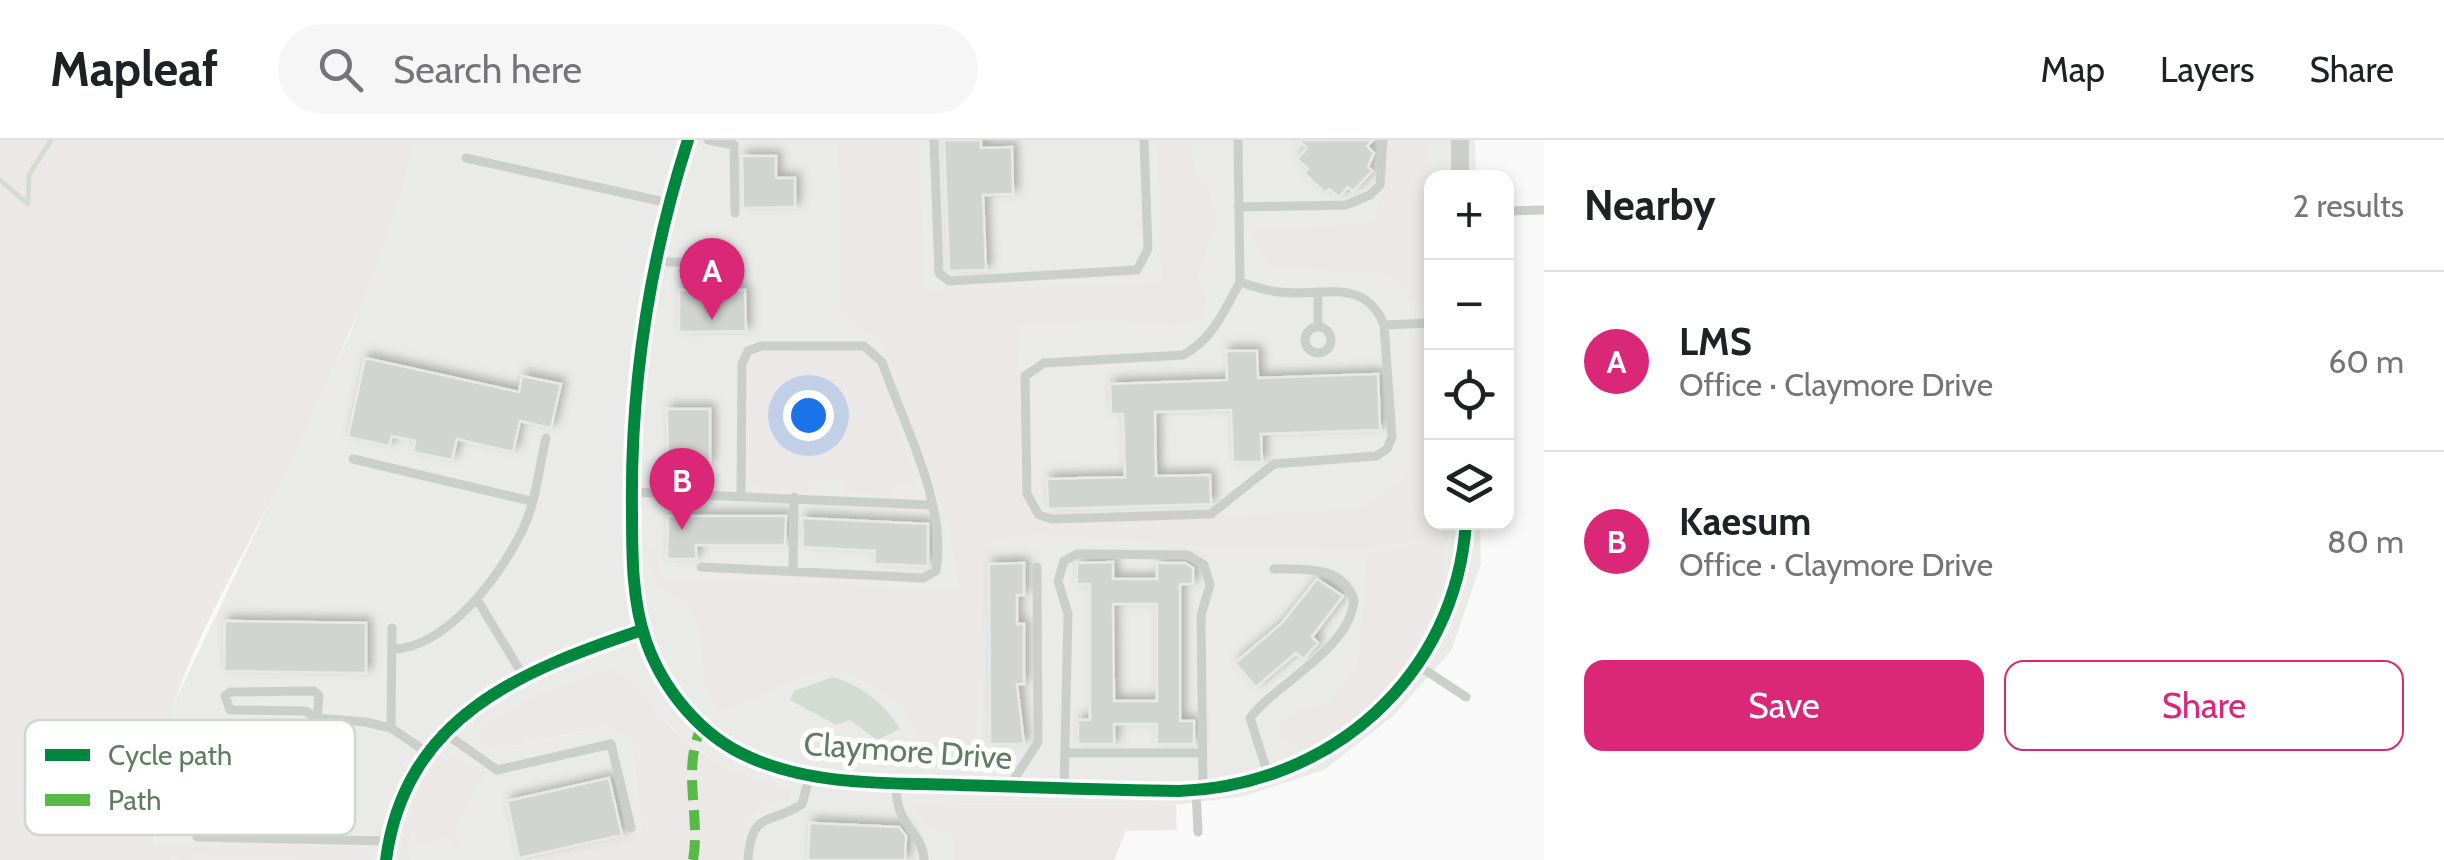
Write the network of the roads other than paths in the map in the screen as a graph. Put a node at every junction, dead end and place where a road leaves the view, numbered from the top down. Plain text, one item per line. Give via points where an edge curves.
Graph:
1 (688, 140) edge
2 (708, 140) edge
3 (934, 140) edge
4 (1144, 140) edge
5 (1238, 140) edge
6 (1384, 140) edge
7 (1460, 140) edge
8 (466, 158) dead end
9 (1460, 170) edge
10 (669, 203) junction
11 (1238, 208) junction
12 (1544, 210) edge
13 (1514, 211) edge
14 (735, 213) dead end
15 (655, 261) junction
16 (732, 264) dead end
17 (1240, 282) junction
18 (1318, 292) junction
19 (1424, 323) edge
20 (1384, 325) junction
21 (1318, 326) dead end
22 (546, 438) dead end
23 (353, 460) dead end
24 (631, 492) junction
25 (741, 494) junction
26 (794, 497) junction
27 (531, 501) junction
28 (932, 505) junction
29 (1465, 530) edge
30 (701, 567) dead end
31 (1037, 568) dead end
32 (1274, 568) dead end
33 (793, 571) junction
34 (478, 600) junction
35 (392, 628) dead end
36 (642, 630) junction
37 (392, 648) junction
38 (1419, 666) junction
39 (524, 677) junction
40 (1466, 697) dead end
41 (317, 718) junction
42 (332, 720) edge
43 (355, 723) edge
44 (391, 728) junction
45 (444, 733) junction
46 (426, 751) junction
47 (1067, 753) junction
48 (1202, 753) junction
49 (810, 774) junction
50 (1269, 776) junction
51 (896, 783) junction
52 (1009, 786) junction
53 (1064, 788) junction
54 (1200, 790) junction
55 (631, 828) dead end
56 (1198, 832) dead end
57 (197, 837) dead end
58 (388, 840) junction
59 (386, 860) edge
60 (748, 860) edge
61 (924, 860) edge

1 - 10 street, Claymore Drive
2 - 14 lane via 734,145
3 - 4 lane via 939,273 950,281 1137,270 1147,255
5 - 11 lane
6 - 11 lane via 1380,184 1358,202
7 - 9 street
8 - 10 lane
10 - 15 street, Claymore Drive
11 - 17 lane
12 - 13 lane
15 - 16 lane
15 - 24 street, Claymore Drive via 637,372
17 - 18 lane
17 - 20 lane via 1214,330 1183,355 1033,368 1022,388 1026,475 1027,494 1040,515 1212,514 1274,464 1388,450
18 - 20 lane via 1356,292
18 - 21 lane
19 - 20 lane
22 - 27 lane
23 - 27 lane
24 - 25 lane
24 - 36 street, Claymore Drive
25 - 26 lane
25 - 28 lane via 742,364 748,351 857,345 882,362
26 - 28 lane
26 - 33 lane
27 - 34 lane via 524,527
28 - 33 lane via 938,531 933,575
29 - 38 street, Claymore Drive via 1453,594
30 - 33 lane
31 - 52 lane via 1038,742
32 - 50 lane via 1324,571 1354,600 1321,655 1250,718
34 - 37 lane via 414,649
34 - 39 lane
35 - 37 lane
36 - 39 street
36 - 49 street, Claymore Drive via 667,684 702,726 749,758
37 - 44 lane
38 - 40 lane
38 - 50 street, Claymore Drive via 1353,734
39 - 45 street
41 - 41 lane via 305,711 230,710 225,696 314,691
41 - 42 lane
43 - 44 lane
44 - 46 lane
45 - 46 street
45 - 55 lane via 496,770 612,744
46 - 58 street via 400,798
47 - 48 lane
47 - 48 lane via 1068,614 1058,581 1064,561 1078,554 1187,554 1204,565 1210,585 1201,615
47 - 53 lane
48 - 54 lane
49 - 51 street, Claymore Drive
49 - 60 lane via 802,804 757,826
50 - 54 street, Claymore Drive
51 - 52 street, Claymore Drive
51 - 61 lane via 898,814
52 - 53 street, Claymore Drive
53 - 54 street, Claymore Drive
54 - 56 lane
57 - 58 lane
58 - 59 street

